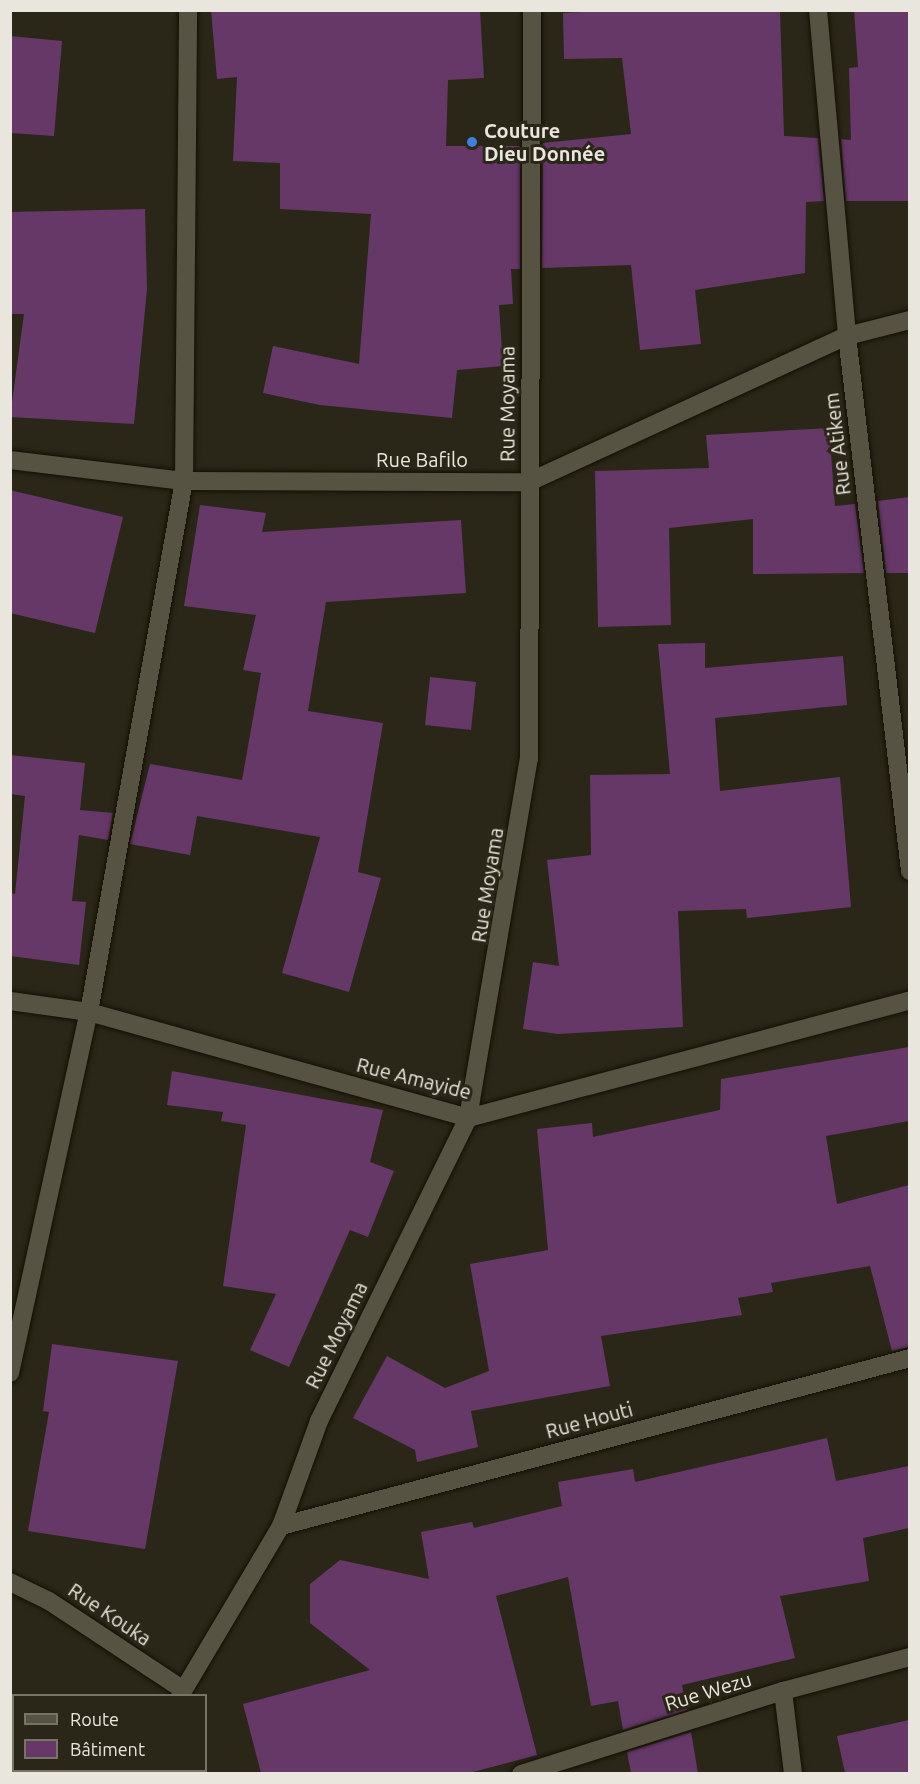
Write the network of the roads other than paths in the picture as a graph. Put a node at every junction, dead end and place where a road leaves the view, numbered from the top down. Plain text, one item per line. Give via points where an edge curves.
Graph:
1 (188, 10) edge
2 (532, 10) edge
3 (818, 10) edge
4 (909, 320) edge
5 (847, 336) junction
6 (10, 460) edge
7 (184, 481) junction
8 (530, 482) junction
9 (909, 871) edge
10 (909, 1000) edge
11 (10, 1001) edge
12 (89, 1012) junction
13 (468, 1118) junction
14 (909, 1358) edge
15 (10, 1373) edge
16 (281, 1526) junction
17 (10, 1582) edge
18 (909, 1657) edge
19 (783, 1691) junction
20 (181, 1692) edge
21 (521, 1773) edge
22 (793, 1773) edge

1 - 7 street
2 - 8 street, Rue Moyama
3 - 5 street, Rue Atikem
4 - 5 street, Rue Bafilo
5 - 8 street, Rue Bafilo
5 - 9 street, Rue Atikem
6 - 7 street, Rue Bafilo
7 - 8 street, Rue Bafilo
7 - 12 street
8 - 13 street, Rue Moyama via 529,759
10 - 13 street, Rue Amayide
11 - 12 street, Rue Amayide
12 - 13 street, Rue Amayide
12 - 15 street
13 - 16 street, Rue Moyama via 319,1421
14 - 16 street, Rue Houti
16 - 20 street, Rue Moyama
17 - 20 street, Rue Kouka via 49,1601
18 - 19 street, Rue Wezu
19 - 21 street, Rue Wezu
19 - 22 street

